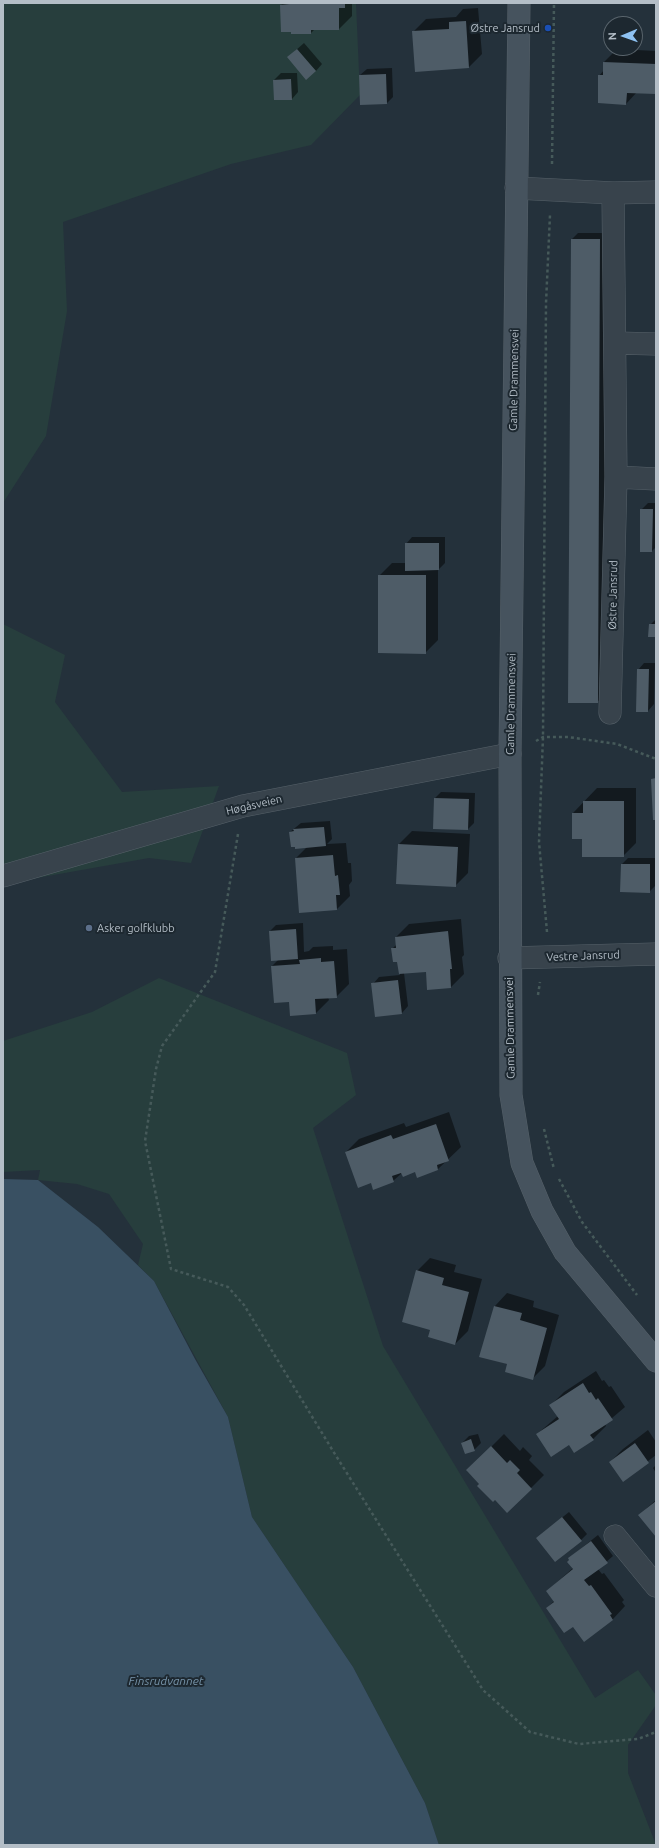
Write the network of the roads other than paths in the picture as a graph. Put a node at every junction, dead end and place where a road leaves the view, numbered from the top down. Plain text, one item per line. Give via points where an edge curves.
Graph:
1 (519, 3) edge
2 (516, 188) junction
3 (656, 192) edge
4 (613, 193) junction
5 (616, 344) junction
6 (656, 344) edge
7 (616, 477) junction
8 (656, 479) edge
9 (610, 712) dead end
10 (510, 754) junction
11 (3, 876) edge
12 (656, 954) edge
13 (510, 958) junction
14 (656, 1361) edge
15 (615, 1536) dead end
16 (656, 1586) edge

1 - 2 main road, Gamle Drammensvei
2 - 4 street
2 - 10 main road, Gamle Drammensvei
3 - 4 street
4 - 5 street, Østre Jansrud
5 - 6 street
5 - 7 street, Østre Jansrud
7 - 8 street
7 - 9 street, Østre Jansrud
10 - 11 street, Høgåsveien via 243,806
10 - 13 main road, Gamle Drammensvei
12 - 13 street, Vestre Jansrud
13 - 14 main road, Gamle Drammensvei via 511,1095 522,1163 542,1211 565,1252
15 - 16 street

